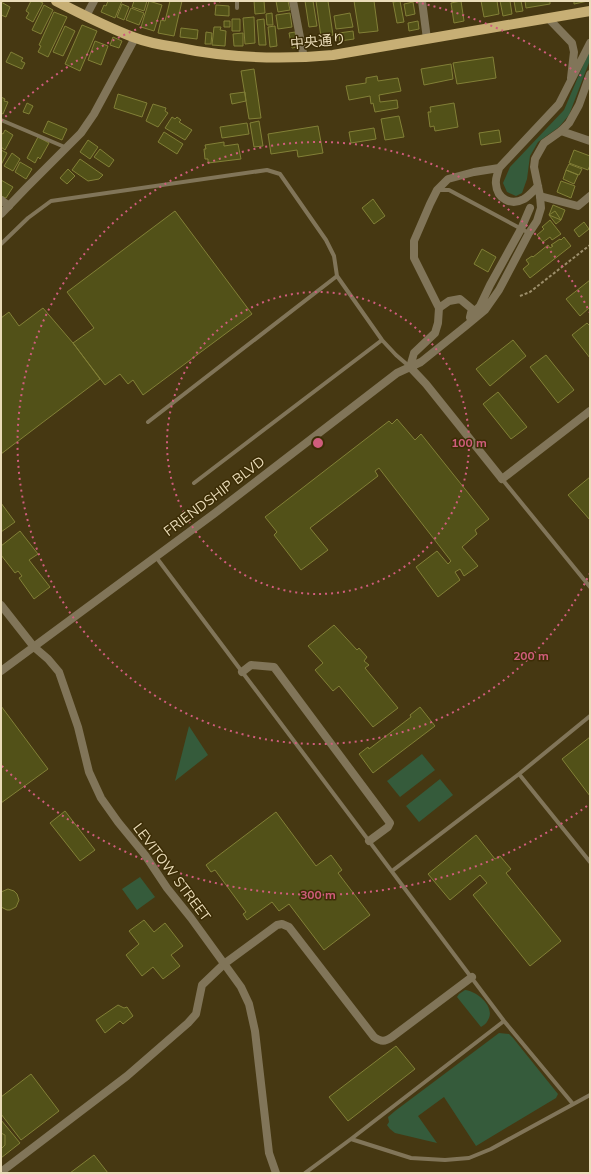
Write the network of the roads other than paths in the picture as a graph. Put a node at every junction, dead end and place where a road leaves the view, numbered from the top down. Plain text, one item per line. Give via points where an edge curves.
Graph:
1 (56, 1) edge
2 (94, 1) edge
3 (237, 1) edge
4 (293, 1) edge
5 (422, 1) edge
6 (237, 8) dead end
7 (590, 11) edge
8 (86, 16) junction
9 (548, 18) junction
10 (135, 38) junction
11 (427, 39) junction
12 (590, 43) edge
13 (304, 58) junction
14 (590, 74) edge
15 (570, 84) junction
16 (1, 120) edge
17 (561, 131) junction
18 (590, 141) edge
19 (67, 148) junction
20 (499, 168) junction
21 (538, 186) junction
22 (437, 190) junction
23 (540, 196) junction
24 (590, 196) edge
25 (1, 200) edge
26 (9, 206) junction
27 (530, 208) dead end
28 (1, 214) edge
29 (525, 231) junction
30 (1, 244) edge
31 (337, 276) junction
32 (439, 308) junction
33 (471, 315) junction
34 (467, 325) junction
35 (382, 340) junction
36 (410, 367) junction
37 (590, 411) edge
38 (148, 422) dead end
39 (502, 479) junction
40 (194, 483) dead end
41 (156, 557) junction
42 (590, 587) edge
43 (1, 605) edge
44 (34, 647) junction
45 (1, 671) edge
46 (242, 672) junction
47 (590, 716) edge
48 (519, 774) junction
49 (369, 841) junction
50 (590, 862) edge
51 (392, 871) junction
52 (224, 964) junction
53 (472, 977) junction
54 (504, 1021) junction
55 (590, 1095) edge
56 (573, 1104) junction
57 (351, 1139) junction
58 (1, 1172) edge
59 (276, 1173) edge
60 (305, 1173) edge

1 - 8 main road, 中央通り
2 - 8 street
3 - 6 lane
4 - 13 street
5 - 11 street
7 - 9 main road, 中央通り
8 - 10 main road, 中央通り
9 - 11 main road, 中央通り
9 - 15 street via 572,42 574,52
10 - 13 main road, 中央通り via 200,52 240,57
10 - 19 street via 94,114
11 - 13 main road, 中央通り
12 - 15 street
14 - 17 street via 579,105 569,123
15 - 20 street via 560,104
16 - 19 lane
17 - 18 street
17 - 21 street via 544,143 535,159
19 - 26 street
20 - 21 street via 496,183 499,194 507,201 516,202 525,198
20 - 22 street via 448,179
21 - 23 street
22 - 29 lane via 450,190
22 - 32 street via 414,241 414,258
23 - 24 street via 578,206
23 - 29 street via 541,208 537,221
25 - 26 street
26 - 28 street
27 - 29 street
29 - 33 street via 499,269 480,306
29 - 34 street, FRIENDSHIP BLVD via 499,290 485,310
30 - 31 lane via 28,218 51,201 267,170 280,174 326,240 334,256
31 - 35 lane
31 - 38 lane
32 - 33 street via 449,301 460,300 472,310
32 - 36 street via 434,333 414,353
33 - 34 street
34 - 36 street, FRIENDSHIP BLVD via 421,362
35 - 36 lane
35 - 40 lane
36 - 39 street
36 - 41 street, FRIENDSHIP BLVD via 397,373
37 - 39 street
39 - 42 lane
41 - 44 street, FRIENDSHIP BLVD
41 - 46 lane
43 - 44 street, LEVITOW STREET
44 - 45 street, FRIENDSHIP BLVD
44 - 52 street, LEVITOW STREET via 48,658 59,672 78,727 89,772 101,798
46 - 49 lane
46 - 49 street via 251,665 274,667 390,823
47 - 48 lane
48 - 50 lane
48 - 51 lane
49 - 51 lane
51 - 53 lane
52 - 53 street via 277,925 289,927 374,1037 380,1041 392,1037
52 - 58 street via 202,985 196,1014 188,1023 127,1076
52 - 59 street, LEVITOW STREET via 241,987 249,1004 255,1032 269,1153
53 - 54 lane
54 - 56 lane
54 - 57 lane
55 - 56 lane
56 - 57 lane via 491,1149 469,1158 411,1158
57 - 60 lane

